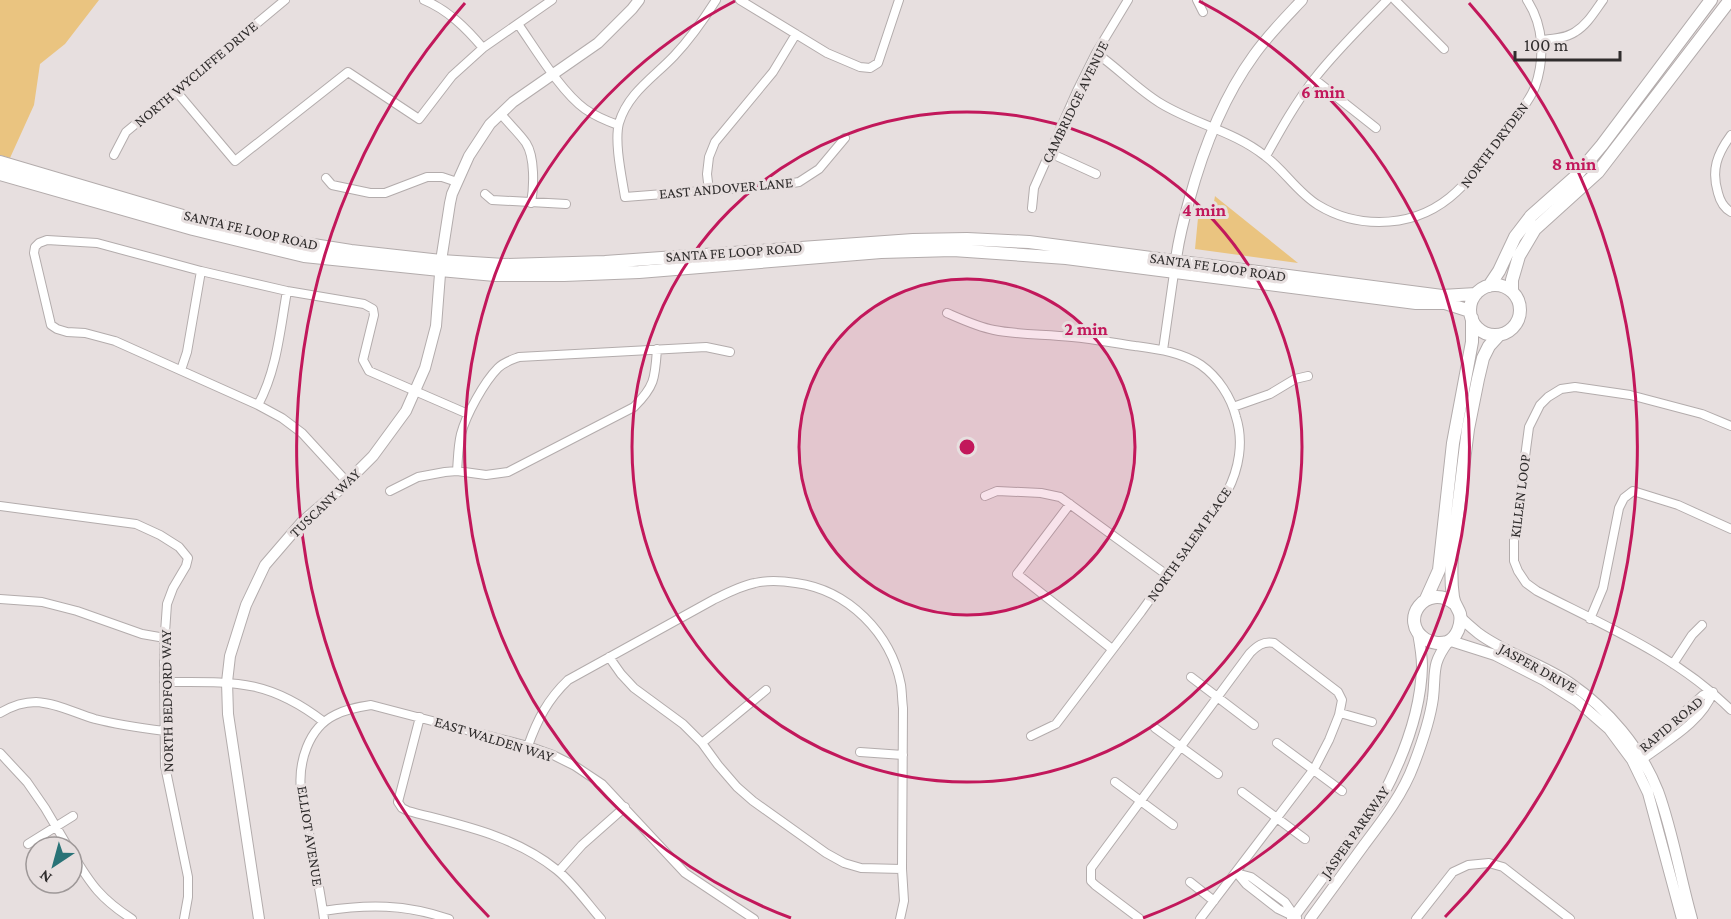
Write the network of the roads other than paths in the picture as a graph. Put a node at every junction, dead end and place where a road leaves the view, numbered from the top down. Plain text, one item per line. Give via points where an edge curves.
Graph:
1 (285, 0) edge
2 (424, 0) edge
3 (552, 0) edge
4 (639, 0) edge
5 (717, 0) edge
6 (740, 0) edge
7 (899, 0) edge
8 (1128, 0) edge
9 (1197, 0) edge
10 (1302, 0) edge
11 (1388, 0) edge
12 (1395, 0) edge
13 (1527, 0) edge
14 (1604, 0) edge
15 (1711, 0) edge
16 (1730, 0) edge
17 (1203, 12) dead end
18 (518, 24) junction
19 (796, 34) junction
20 (1542, 40) junction
21 (483, 48) junction
22 (1444, 49) dead end
23 (1096, 53) junction
24 (554, 74) junction
25 (1314, 79) junction
26 (176, 91) junction
27 (501, 114) junction
28 (618, 125) junction
29 (1212, 127) junction
30 (1376, 128) dead end
31 (1731, 135) edge
32 (845, 138) dead end
33 (1602, 145) junction
34 (1050, 153) junction
35 (1613, 154) junction
36 (114, 155) dead end
37 (1266, 156) junction
38 (0, 162) edge
39 (0, 174) edge
40 (1096, 174) dead end
41 (326, 178) dead end
42 (458, 182) junction
43 (709, 191) junction
44 (485, 194) dead end
45 (531, 203) junction
46 (566, 204) dead end
47 (1032, 208) dead end
48 (1731, 212) edge
49 (441, 265) junction
50 (1175, 267) junction
51 (201, 271) junction
52 (1489, 286) junction
53 (287, 291) junction
54 (1512, 291) junction
55 (1476, 294) junction
56 (947, 313) dead end
57 (1471, 315) junction
58 (1499, 335) junction
59 (657, 349) junction
60 (1163, 350) junction
61 (730, 352) dead end
62 (181, 370) junction
63 (1308, 376) dead end
64 (415, 390) junction
65 (258, 405) junction
66 (1233, 407) junction
67 (468, 414) junction
68 (1731, 426) edge
69 (457, 471) junction
70 (347, 482) junction
71 (390, 491) dead end
72 (985, 496) dead end
73 (1070, 504) junction
74 (0, 506) edge
75 (1731, 529) edge
76 (1167, 574) junction
77 (0, 599) edge
78 (1426, 599) junction
79 (1455, 604) junction
80 (1461, 618) junction
81 (1590, 619) junction
82 (1702, 625) dead end
83 (1418, 633) junction
84 (165, 638) junction
85 (1449, 641) junction
86 (1112, 649) junction
87 (609, 657) junction
88 (1673, 664) junction
89 (1191, 677) dead end
90 (164, 682) junction
91 (226, 682) junction
92 (766, 690) dead end
93 (1713, 692) junction
94 (1218, 698) junction
95 (1731, 710) edge
96 (0, 713) edge
97 (1340, 713) junction
98 (420, 717) junction
99 (324, 722) junction
100 (1372, 722) dead end
101 (1254, 725) dead end
102 (1155, 728) dead end
103 (165, 731) junction
104 (1031, 736) dead end
105 (702, 743) junction
106 (1277, 743) dead end
107 (528, 746) junction
108 (1182, 747) junction
109 (860, 752) dead end
110 (0, 753) edge
111 (903, 755) junction
112 (1637, 757) junction
113 (1314, 769) junction
114 (1218, 774) dead end
115 (1115, 782) dead end
116 (1342, 791) dead end
117 (1242, 792) dead end
118 (1140, 801) junction
119 (625, 807) junction
120 (74, 816) dead end
121 (1276, 818) junction
122 (1173, 825) dead end
123 (56, 826) junction
124 (42, 835) edge
125 (61, 835) edge
126 (1305, 839) dead end
127 (902, 869) junction
128 (559, 871) junction
129 (84, 872) edge
130 (1236, 872) junction
131 (1190, 882) dead end
132 (1214, 901) junction
133 (323, 915) edge
134 (1295, 918) edge
135 (132, 919) edge
136 (184, 919) edge
137 (259, 919) edge
138 (449, 919) edge
139 (601, 919) edge
140 (754, 919) edge
141 (900, 919) edge
142 (1140, 919) edge
143 (1200, 919) edge
144 (1310, 919) edge
145 (1416, 919) edge
146 (1570, 919) edge
147 (1682, 919) edge
148 (1692, 919) edge

1 - 26 street, NORTH WYCLIFFE DRIVE
2 - 21 street via 448,13
3 - 18 street
4 - 24 street, TUSCANY WAY via 598,43
5 - 28 street via 675,55 628,102
6 - 19 street
7 - 19 street via 878,63 870,68 827,53
8 - 23 street, CAMBRIDGE AVENUE
9 - 17 street
10 - 29 street via 1254,55
11 - 25 street
12 - 22 street
13 - 20 street, NORTH DRYDEN
14 - 20 street via 1575,32
15 - 33 main road
16 - 35 main road
18 - 21 street
18 - 24 street
19 - 43 street via 773,72 716,142 709,157
20 - 37 street, NORTH DRYDEN via 1535,87 1526,104 1456,193 1417,217 1367,222 1338,215 1316,204
21 - 26 street via 452,76 419,118 348,72 235,161
23 - 29 street, NORTH DRYDEN via 1159,102
23 - 34 street, CAMBRIDGE AVENUE
24 - 27 street, TUSCANY WAY
24 - 28 street via 583,107
25 - 30 street
25 - 37 street
26 - 36 street, NORTH WYCLIFFE DRIVE via 126,132
27 - 42 street, TUSCANY WAY via 469,156
27 - 45 street via 531,156
28 - 43 street, EAST ANDOVER LANE via 625,197
29 - 37 street, NORTH DRYDEN
29 - 50 street via 1185,216
31 - 48 street via 1717,160 1714,177 1719,197
32 - 43 street, EAST ANDOVER LANE via 819,169 799,182
33 - 35 street
33 - 52 main road via 1575,177 1531,216
34 - 40 street
34 - 47 street, CAMBRIDGE AVENUE via 1034,188
35 - 54 main road via 1535,230 1519,256
38 - 49 main road, SANTA FE LOOP ROAD via 250,233
39 - 49 main road, SANTA FE LOOP ROAD via 304,256
41 - 42 street via 332,185 370,193 385,193 427,177
42 - 49 street, TUSCANY WAY via 452,195
44 - 45 street via 492,200
45 - 46 street
49 - 50 main road, SANTA FE LOOP ROAD via 507,275 564,275 953,250
49 - 64 street, TUSCANY WAY via 436,326
50 - 55 main road, SANTA FE LOOP ROAD via 1442,296
50 - 57 main road, SANTA FE LOOP ROAD via 1416,303 1445,303
50 - 60 street
51 - 53 street
51 - 62 street
51 - 62 street via 97,243 47,240 35,247 51,325 115,341
52 - 54 main road
52 - 55 main road
53 - 64 street via 364,304 373,309 364,366
53 - 65 street via 274,366
54 - 58 main road via 1520,305 1518,321
55 - 57 main road
56 - 60 street, NORTH SALEM PLACE via 996,330
57 - 58 main road via 1482,331
57 - 78 main road via 1472,342 1453,443 1439,570
58 - 79 main road via 1483,358 1468,429 1452,556
59 - 61 street via 706,347
59 - 67 street via 509,360 492,374
59 - 69 street via 655,375 648,394 634,407 508,472 486,475
60 - 66 street, NORTH SALEM PLACE via 1199,364 1219,384
62 - 65 street
63 - 66 street
64 - 67 street
64 - 70 street, TUSCANY WAY via 406,411 373,456
65 - 70 street via 302,433
66 - 76 street, NORTH SALEM PLACE via 1241,439 1235,476
67 - 69 street via 461,434
68 - 81 street, KILLEN LOOP via 1649,399 1575,387 1561,389 1539,405 1529,428 1514,561 1526,583 1536,591
69 - 71 street via 418,477
70 - 91 street, TUSCANY WAY via 302,522 265,565 246,605
72 - 73 street via 997,490 1041,493
73 - 76 street
73 - 86 street via 1017,574
74 - 84 street, NORTH BEDFORD WAY via 136,524 179,547 188,558 167,604
75 - 81 street via 1678,505 1633,491 1619,508 1603,588
76 - 86 street, NORTH SALEM PLACE
77 - 84 street via 42,602
78 - 79 main road via 1441,597
78 - 83 main road via 1415,614
79 - 80 main road
80 - 85 main road via 1458,631
80 - 112 street, JASPER DRIVE via 1495,644 1569,682 1608,716
81 - 88 street, KILLEN LOOP
82 - 88 street
83 - 85 main road via 1436,643
83 - 134 street, JASPER PARKWAY via 1422,665 1419,696 1392,778
84 - 90 street, NORTH BEDFORD WAY
85 - 112 street, JASPER DRIVE via 1495,655 1565,692
85 - 144 street, JASPER PARKWAY via 1437,659 1428,722 1404,788
86 - 104 street, NORTH SALEM PLACE via 1056,724
87 - 105 street via 634,688
87 - 107 street via 559,689 542,710
87 - 111 street via 737,588 757,582 813,585 859,612 878,632 891,655 903,708
88 - 93 street, KILLEN LOOP
89 - 94 street
90 - 91 street
90 - 103 street, NORTH BEDFORD WAY
91 - 99 street via 274,692
91 - 137 street, TUSCANY WAY
92 - 105 street
93 - 95 street, KILLEN LOOP
93 - 112 street, RAPID ROAD via 1708,704 1683,729
94 - 97 street via 1250,653 1269,642 1338,692 1342,700
94 - 101 street
94 - 108 street
96 - 103 street via 34,702 128,727
97 - 100 street
97 - 113 street
98 - 99 street, EAST WALDEN WAY via 370,705 350,708
98 - 107 street, EAST WALDEN WAY
98 - 128 street via 398,802 402,808 510,841
99 - 133 street, ELLIOT AVENUE via 307,748 301,766 301,790
102 - 108 street
103 - 136 street, NORTH BEDFORD WAY via 165,766 188,876
105 - 127 street via 737,787 826,853 861,868
106 - 113 street
107 - 119 street, EAST WALDEN WAY via 575,766 602,784
108 - 114 street
108 - 118 street
109 - 111 street
110 - 123 street via 27,782
111 - 127 street
112 - 147 street, JASPER DRIVE
112 - 148 street, JASPER DRIVE via 1657,789 1665,811
113 - 116 street
113 - 121 street
115 - 118 street
117 - 121 street
118 - 122 street
118 - 142 street via 1090,873 1095,885
119 - 128 street
119 - 140 street, EAST WALDEN WAY via 686,873
120 - 123 street
121 - 126 street
121 - 130 street
123 - 124 street
123 - 125 street
127 - 141 street via 904,901
128 - 139 street
129 - 135 street via 96,890
130 - 132 street
130 - 134 street via 1278,909
131 - 132 street
132 - 143 street
133 - 138 street via 352,906 378,906 428,912
145 - 146 street via 1453,872 1468,865 1489,863 1503,867

